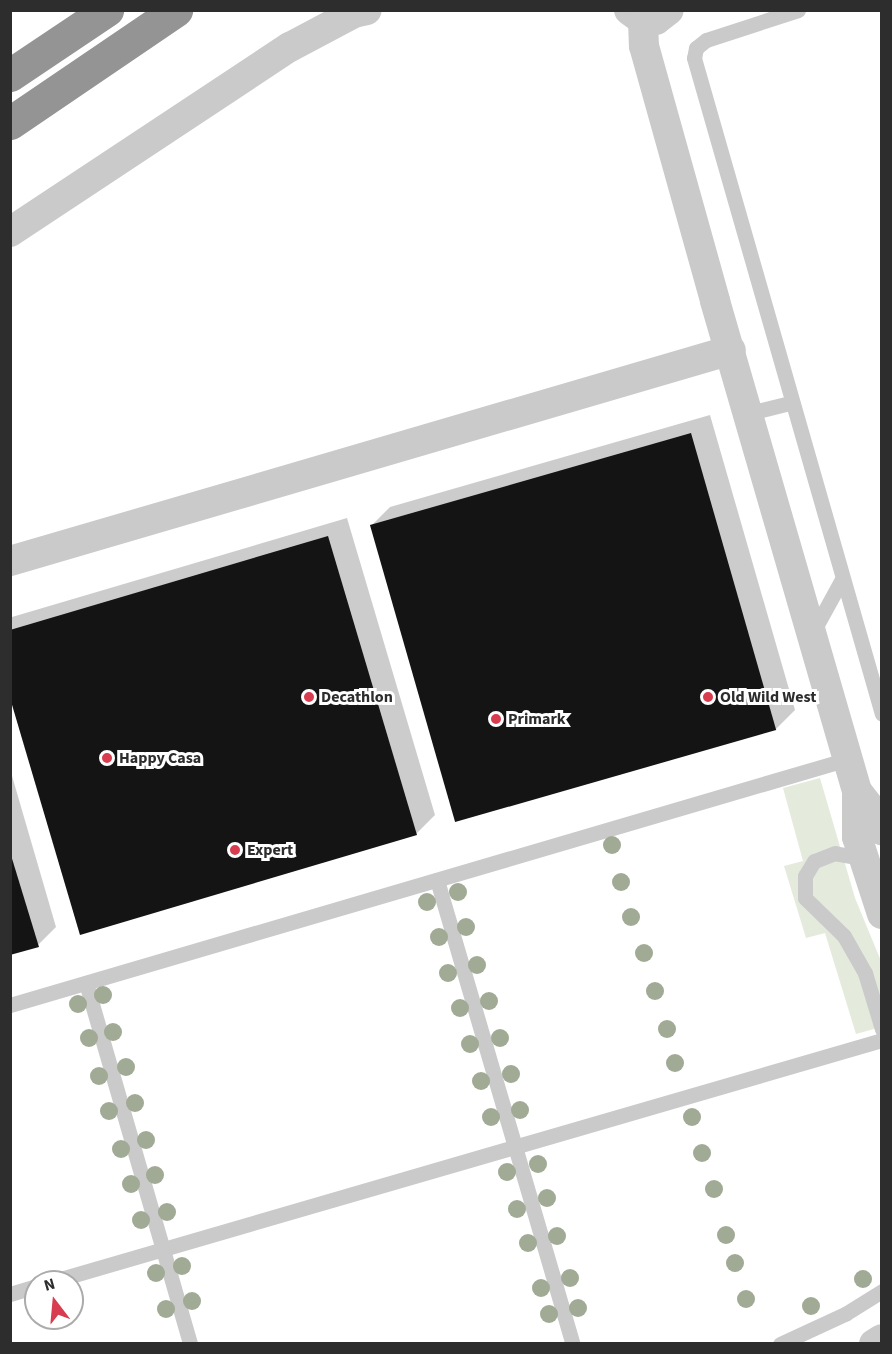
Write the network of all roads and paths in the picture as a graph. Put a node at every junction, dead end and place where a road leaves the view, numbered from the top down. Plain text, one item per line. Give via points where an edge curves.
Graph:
1 (107, 10) edge
2 (176, 10) edge
3 (798, 10) edge
4 (359, 11) edge
5 (647, 14) edge
6 (10, 75) edge
7 (10, 123) edge
8 (10, 232) edge
9 (730, 350) junction
10 (790, 403) junction
11 (748, 413) junction
12 (10, 561) edge
13 (841, 581) junction
14 (812, 635) junction
15 (882, 714) edge
16 (848, 759) junction
17 (857, 790) junction
18 (882, 830) edge
19 (862, 858) junction
20 (436, 880) junction
21 (882, 914) edge
22 (86, 983) junction
23 (10, 1005) edge
24 (882, 1029) edge
25 (882, 1040) edge
26 (515, 1145) junction
27 (163, 1249) junction
28 (84, 1272) edge
29 (882, 1291) edge
30 (882, 1339) edge
31 (190, 1344) edge
32 (573, 1344) edge
33 (780, 1344) edge
34 (874, 1344) edge

1 - 6 highway
2 - 7 highway
3 - 10 lane via 706,40 696,48 694,58
4 - 8 street via 290,47
5 - 9 street via 644,46
9 - 11 street
9 - 12 street
10 - 11 lane
10 - 13 lane
11 - 14 street
13 - 14 lane
13 - 15 lane
14 - 16 street
16 - 17 street
16 - 20 lane
17 - 18 street
17 - 19 street via 857,837
19 - 21 street
19 - 24 lane via 835,853 814,861 805,876 805,898 844,936 865,973
20 - 22 lane
20 - 26 lane
22 - 23 lane
22 - 27 lane
25 - 26 lane
26 - 27 lane
26 - 32 lane
27 - 28 lane
27 - 31 lane
29 - 33 lane via 845,1314
30 - 34 street

